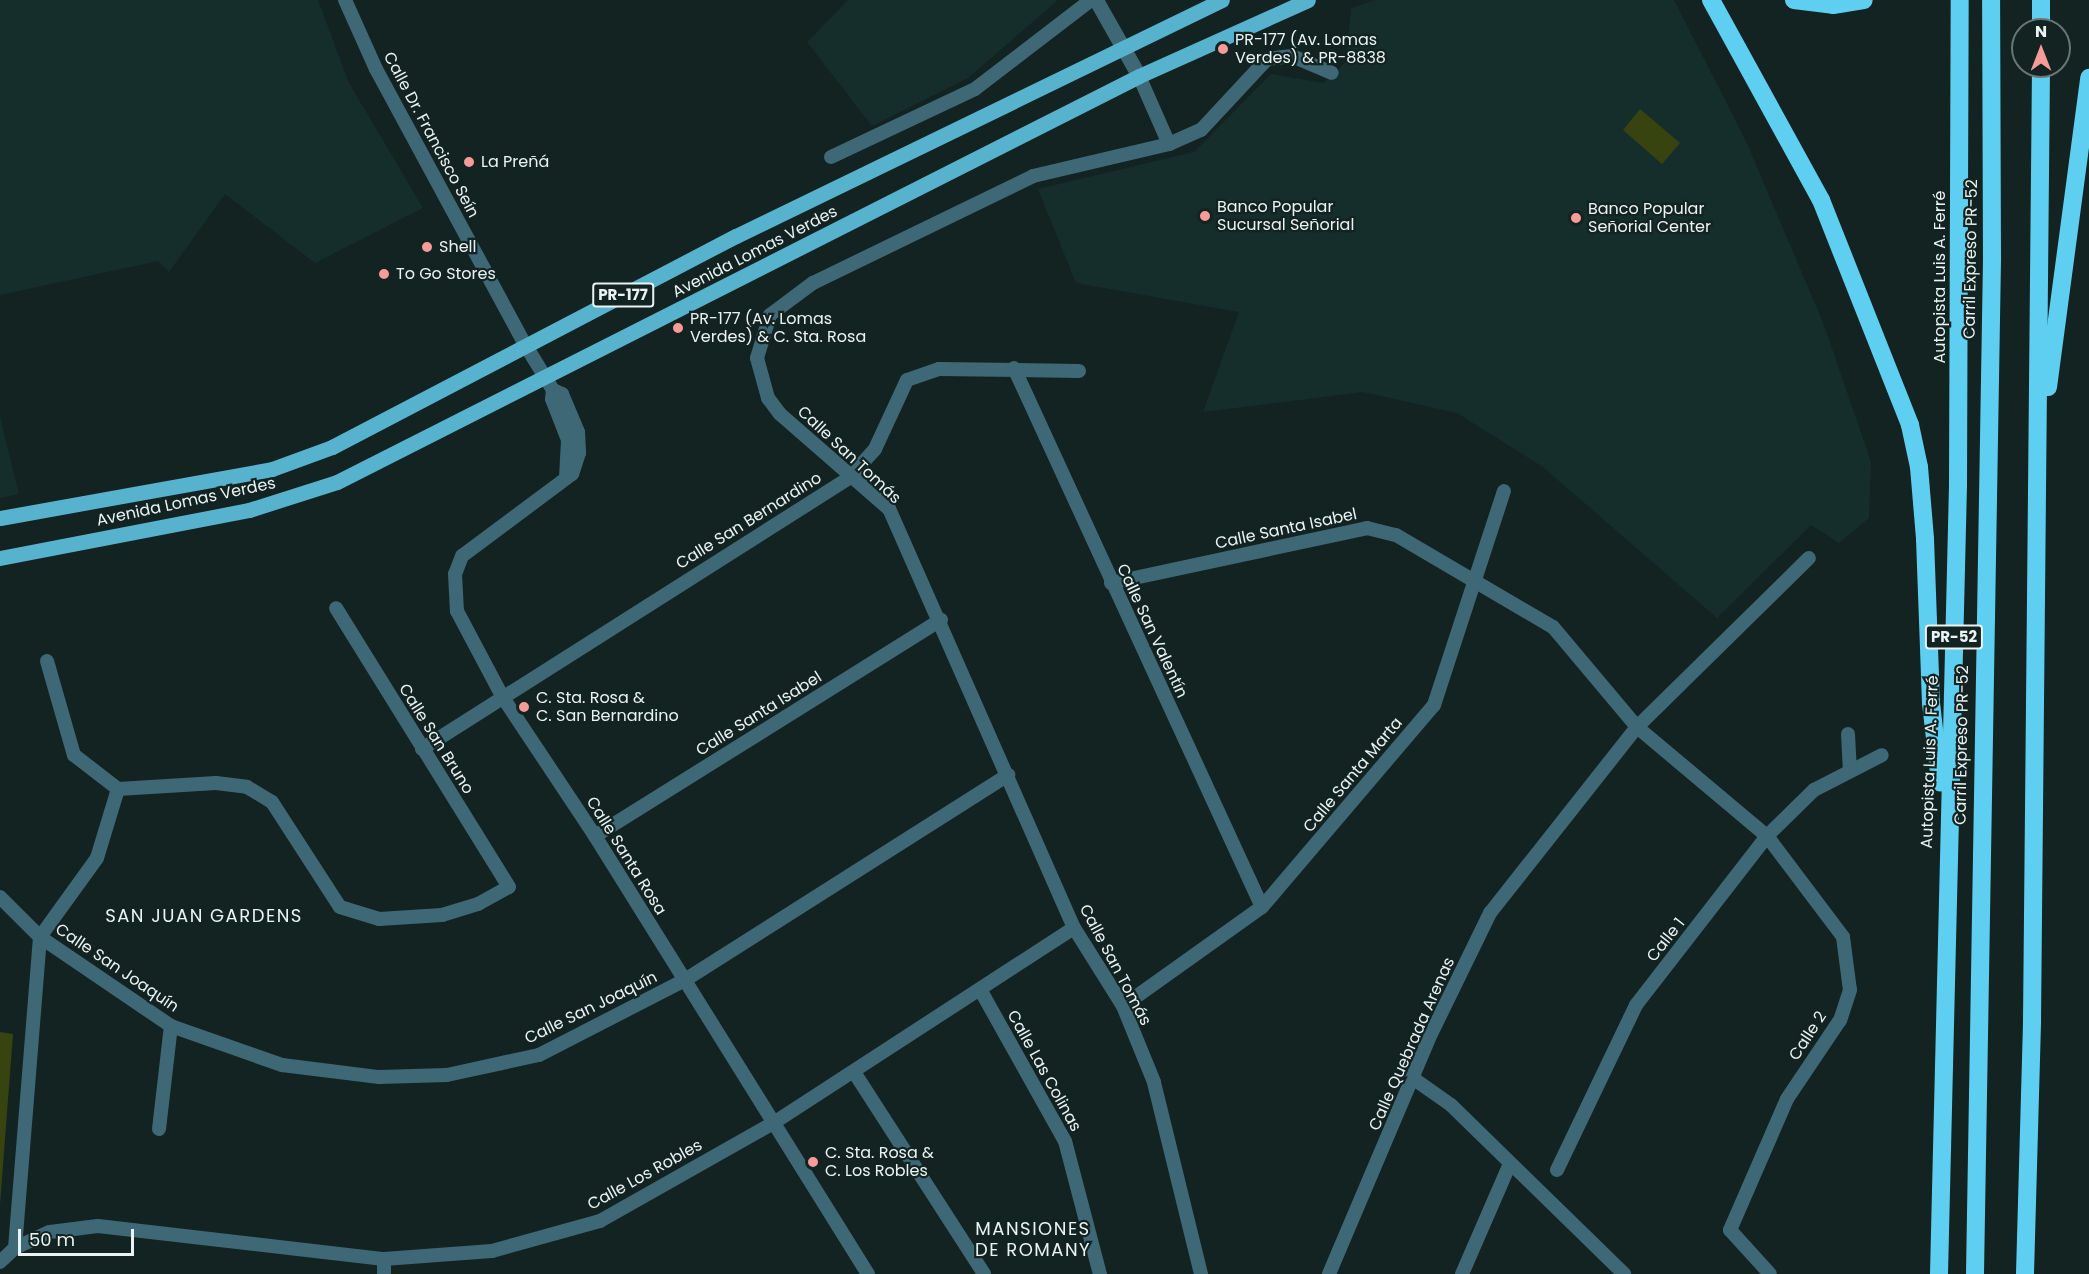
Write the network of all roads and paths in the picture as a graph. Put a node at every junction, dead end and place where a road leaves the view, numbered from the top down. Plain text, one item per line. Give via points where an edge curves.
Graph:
1 (345, 0) edge
2 (1091, 0) edge
3 (1096, 0) edge
4 (1222, 0) edge
5 (1308, 0) edge
6 (1711, 0) edge
7 (1794, 0) edge
8 (1864, 0) edge
9 (1960, 0) edge
10 (1991, 0) edge
11 (2041, 0) edge
12 (2041, 18) edge
13 (1123, 45) junction
14 (1332, 73) dead end
15 (1139, 76) junction
16 (2041, 78) edge
17 (2089, 78) edge
18 (1169, 144) junction
19 (831, 157) dead end
20 (526, 346) junction
21 (1014, 368) junction
22 (1079, 371) dead end
23 (549, 384) junction
24 (2038, 439) junction
25 (849, 478) junction
26 (1504, 491) dead end
27 (0, 518) edge
28 (0, 558) edge
29 (1809, 558) dead end
30 (1473, 579) junction
31 (1111, 583) junction
32 (336, 608) dead end
33 (941, 620) junction
34 (47, 661) dead end
35 (502, 696) junction
36 (1637, 727) junction
37 (1848, 734) dead end
38 (422, 749) junction
39 (1882, 755) dead end
40 (1850, 769) junction
41 (1008, 775) junction
42 (118, 789) junction
43 (595, 836) junction
44 (1767, 836) junction
45 (1947, 846) junction
46 (0, 897) edge
47 (1262, 907) junction
48 (1074, 928) junction
49 (40, 937) junction
50 (685, 980) junction
51 (981, 991) junction
52 (1123, 1006) junction
53 (171, 1026) junction
54 (854, 1071) junction
55 (1414, 1079) junction
56 (775, 1122) junction
57 (159, 1129) dead end
58 (1509, 1166) junction
59 (1557, 1170) dead end
60 (15, 1248) junction
61 (384, 1258) junction
62 (0, 1262) edge
63 (384, 1274) edge
64 (868, 1274) edge
65 (984, 1274) edge
66 (1100, 1274) edge
67 (1201, 1274) edge
68 (1329, 1274) edge
69 (1462, 1274) edge
70 (1624, 1274) edge
71 (1770, 1274) edge
72 (1939, 1274) edge
73 (1974, 1274) edge
74 (2025, 1274) edge

1 - 20 street, Calle Dr. Francisco Seín via 376,69
2 - 19 street via 975,89
3 - 13 street
4 - 13 main road, Avenida Lomas Verdes / PR-177
5 - 15 main road, Avenida Lomas Verdes / PR-177
6 - 45 highway via 1821,200 1910,425 1919,467 1930,703
7 - 8 highway via 1833,5
9 - 45 highway, Autopista Luis A. Ferré / PR-52 via 1958,486
10 - 73 highway, Carril Expreso PR-52 via 1992,259
11 - 12 highway
13 - 15 street
13 - 20 main road, Avenida Lomas Verdes / PR-177 via 736,236
14 - 18 street, Calle San Tomás via 1292,56 1267,59 1201,130
15 - 18 street
15 - 23 main road, Avenida Lomas Verdes / PR-177
16 - 24 highway
17 - 24 highway
18 - 25 street, Calle San Tomás via 1034,176 813,284 770,315 757,358 768,398
20 - 23 street, Calle Dr. Francisco Seín
20 - 27 main road, Avenida Lomas Verdes / PR-177 via 332,447 272,469
21 - 22 street, Calle San Bernardino
21 - 25 street, Calle San Bernardino via 939,369 907,380 875,449
21 - 31 street, Calle San Valentín
23 - 28 main road, Avenida Lomas Verdes / PR-177 via 337,482 280,502
23 - 35 street, Calle Santa Rosa via 562,394 580,444 575,468 565,481 468,550 455,574 457,611
24 - 74 highway
25 - 33 street, Calle San Tomás via 889,509
25 - 35 street, Calle San Bernardino
26 - 30 street, Calle Santa Marta
29 - 36 street, Calle Quebrada Arenas
30 - 31 street, Calle Santa Isabel via 1396,535 1367,528
30 - 36 street, Calle Santa Isabel via 1553,627
30 - 47 street, Calle Santa Marta via 1434,705
31 - 47 street, Calle San Valentín
32 - 38 street, Calle San Bruno
33 - 41 street, Calle San Tomás
33 - 43 street, Calle Santa Isabel
34 - 42 street via 74,755
35 - 38 street, Calle San Bernardino
35 - 43 street, Calle Santa Rosa
36 - 44 street, Calle 2
36 - 55 street, Calle Quebrada Arenas via 1490,913 1431,1034
37 - 40 street
38 - 42 street, Calle San Bruno via 509,887 478,904 442,915 379,919 340,907 272,802 247,787 216,783
39 - 40 street, Calle 1
40 - 44 street, Calle 1 via 1814,790
41 - 48 street, Calle San Tomás
41 - 50 street, Calle San Joaquín
42 - 49 street via 97,858
43 - 50 street, Calle Santa Rosa
44 - 59 street, Calle 1 via 1636,1005
44 - 71 street, Calle 2 via 1843,937 1850,990 1840,1020 1787,1100 1730,1230
45 - 72 highway, Autopista Luis A. Ferré / PR-52
46 - 49 street, Calle San Joaquín
47 - 52 street, Calle Santa Marta
48 - 51 street, Calle Los Robles
48 - 52 street, Calle San Tomás
49 - 53 street, Calle San Joaquín
49 - 60 street
50 - 53 street, Calle San Joaquín via 539,1055 447,1075 379,1077 282,1065
50 - 56 street, Calle Santa Rosa
51 - 54 street, Calle Los Robles
51 - 66 street, Calle Las Colinas via 1065,1141
52 - 67 street, Calle San Tomás via 1154,1082
53 - 57 street
54 - 56 street, Calle Los Robles
54 - 65 street
55 - 58 street via 1451,1105
55 - 68 street, Calle Quebrada Arenas
56 - 61 street, Calle Los Robles via 600,1221 492,1251
56 - 64 street, Calle Santa Rosa
58 - 69 street
58 - 70 street
60 - 61 street, Calle Los Robles via 50,1232 98,1226
60 - 62 street, Calle Los Robles
61 - 63 street

